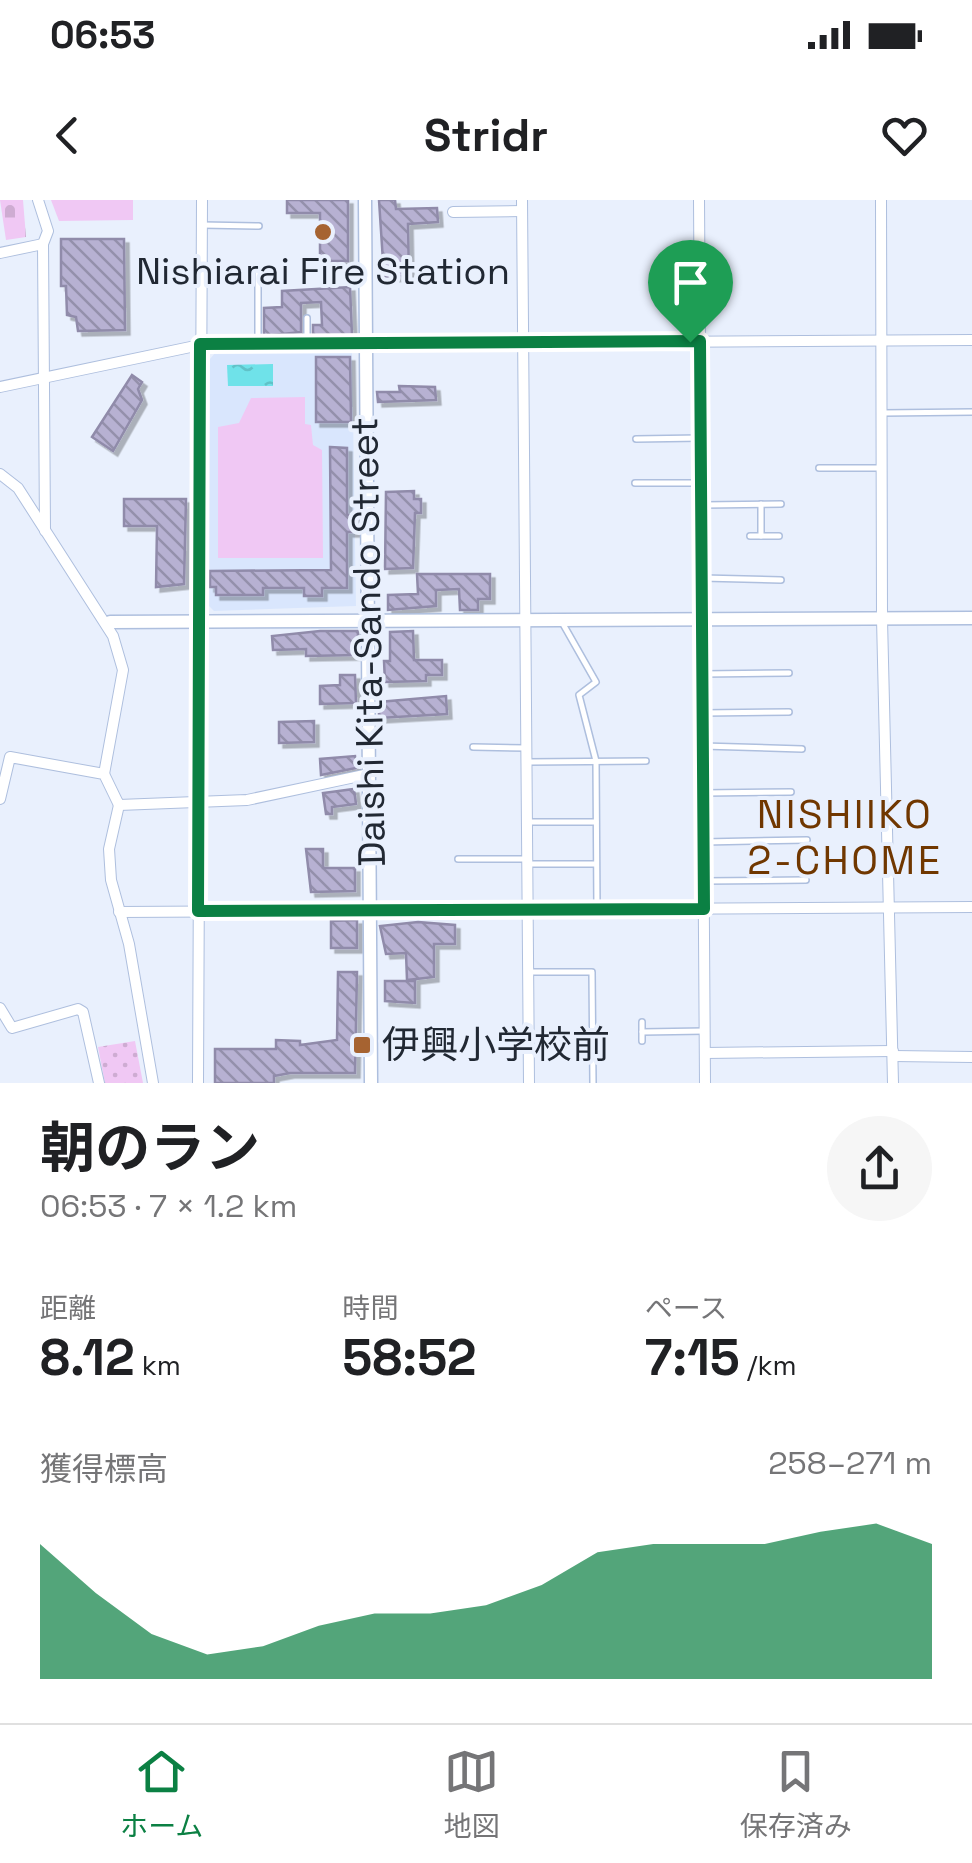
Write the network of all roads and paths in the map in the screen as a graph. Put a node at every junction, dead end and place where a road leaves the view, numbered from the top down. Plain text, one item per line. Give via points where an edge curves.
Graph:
1 (38, 200) edge
2 (202, 200) edge
3 (365, 200) edge
4 (699, 200) edge
5 (882, 200) edge
6 (522, 206) edge
7 (453, 212) dead end
8 (202, 226) junction
9 (259, 226) dead end
10 (43, 244) junction
11 (0, 253) edge
12 (258, 271) dead end
13 (307, 318) dead end
14 (883, 340) junction
15 (972, 340) edge
16 (700, 341) junction
17 (522, 343) junction
18 (200, 344) junction
19 (258, 344) junction
20 (307, 344) junction
21 (365, 344) junction
22 (42, 379) junction
23 (0, 387) edge
24 (972, 412) edge
25 (883, 414) junction
26 (636, 438) dead end
27 (702, 438) junction
28 (819, 468) dead end
29 (884, 468) junction
30 (0, 474) edge
31 (635, 483) dead end
32 (703, 483) junction
33 (761, 504) junction
34 (781, 504) dead end
35 (703, 505) junction
36 (45, 531) junction
37 (750, 536) dead end
38 (761, 536) junction
39 (780, 536) dead end
40 (703, 578) junction
41 (781, 580) dead end
42 (972, 618) edge
43 (882, 619) junction
44 (702, 620) junction
45 (199, 621) junction
46 (523, 621) junction
47 (562, 621) junction
48 (367, 622) junction
49 (107, 623) junction
50 (790, 673) dead end
51 (703, 674) junction
52 (789, 712) dead end
53 (703, 713) junction
54 (703, 746) junction
55 (473, 747) dead end
56 (526, 748) junction
57 (802, 749) dead end
58 (596, 761) junction
59 (646, 761) dead end
60 (526, 762) junction
61 (104, 774) junction
62 (369, 774) junction
63 (792, 792) dead end
64 (704, 793) junction
65 (0, 795) edge
66 (199, 802) junction
67 (119, 805) junction
68 (526, 822) junction
69 (596, 822) junction
70 (806, 840) dead end
71 (704, 842) junction
72 (458, 860) dead end
73 (526, 862) junction
74 (596, 864) junction
75 (806, 880) dead end
76 (704, 881) junction
77 (889, 907) junction
78 (972, 907) edge
79 (527, 909) junction
80 (597, 909) junction
81 (704, 909) junction
82 (198, 911) junction
83 (370, 911) junction
84 (119, 912) junction
85 (528, 972) junction
86 (0, 1008) edge
87 (642, 1022) dead end
88 (704, 1031) junction
89 (642, 1032) junction
90 (592, 1037) junction
91 (529, 1038) junction
92 (642, 1041) dead end
93 (704, 1053) junction
94 (893, 1054) junction
95 (972, 1058) edge
96 (99, 1083) edge
97 (153, 1083) edge
98 (198, 1083) edge
99 (371, 1083) edge
100 (529, 1083) edge
101 (593, 1083) edge
102 (705, 1083) edge
103 (893, 1083) edge

1 - 10 street via 48,232
2 - 8 street
3 - 21 street, Daishi Kita-Sando Street
4 - 16 street
5 - 14 street
6 - 7 street
6 - 17 street
8 - 9 lane
8 - 18 street
10 - 11 street
10 - 22 street
12 - 19 lane
13 - 20 lane
14 - 15 street
14 - 16 street
14 - 25 street
16 - 17 street
16 - 27 street
17 - 21 street
17 - 46 street
18 - 19 street
18 - 22 street
18 - 45 street
19 - 20 street
20 - 21 street
21 - 48 street, Daishi Kita-Sando Street
22 - 23 street
22 - 36 street
24 - 25 lane
25 - 29 street
26 - 27 lane
27 - 32 street
28 - 29 lane
29 - 43 street
30 - 36 street via 18,488
31 - 32 lane
32 - 35 street
33 - 34 lane
33 - 35 lane
33 - 38 lane
35 - 40 street
36 - 49 street
37 - 38 lane
38 - 39 lane
40 - 41 lane
40 - 44 street
42 - 43 street
43 - 44 street
43 - 77 street
44 - 47 street
44 - 51 street
45 - 48 street
45 - 49 street
45 - 66 street
46 - 47 street
46 - 48 street
46 - 56 street
47 - 58 lane via 596,682 579,696
48 - 62 street, Daishi Kita-Sando Street
49 - 61 street via 123,670
50 - 51 lane
51 - 53 street
52 - 53 lane
53 - 54 street
54 - 57 lane
54 - 64 street
55 - 56 lane
56 - 60 street
58 - 59 lane
58 - 60 lane
58 - 69 lane
60 - 68 street
61 - 65 street via 10,757
61 - 67 street
62 - 66 street via 246,800
62 - 83 street, Daishi Kita-Sando Street
63 - 64 lane
64 - 71 street
66 - 67 street
66 - 82 street
67 - 84 street via 109,849
68 - 69 lane
68 - 73 street
69 - 74 lane
70 - 71 lane
71 - 76 street
72 - 73 lane
73 - 74 lane
73 - 79 street
74 - 80 lane
75 - 76 lane
76 - 81 street
77 - 78 street
77 - 81 street
77 - 94 street
79 - 80 street
79 - 83 street
79 - 85 street
80 - 81 street
81 - 88 street
82 - 83 street
82 - 84 street
82 - 98 street
83 - 99 street, Daishi Kita-Sando Street
84 - 97 street
85 - 90 lane via 592,972
85 - 91 street
86 - 96 street via 12,1028 83,1012
87 - 89 lane
88 - 89 lane
88 - 93 street
89 - 92 lane
90 - 91 lane
90 - 101 lane
91 - 100 street
93 - 94 street
93 - 102 street
94 - 95 street
94 - 103 street

